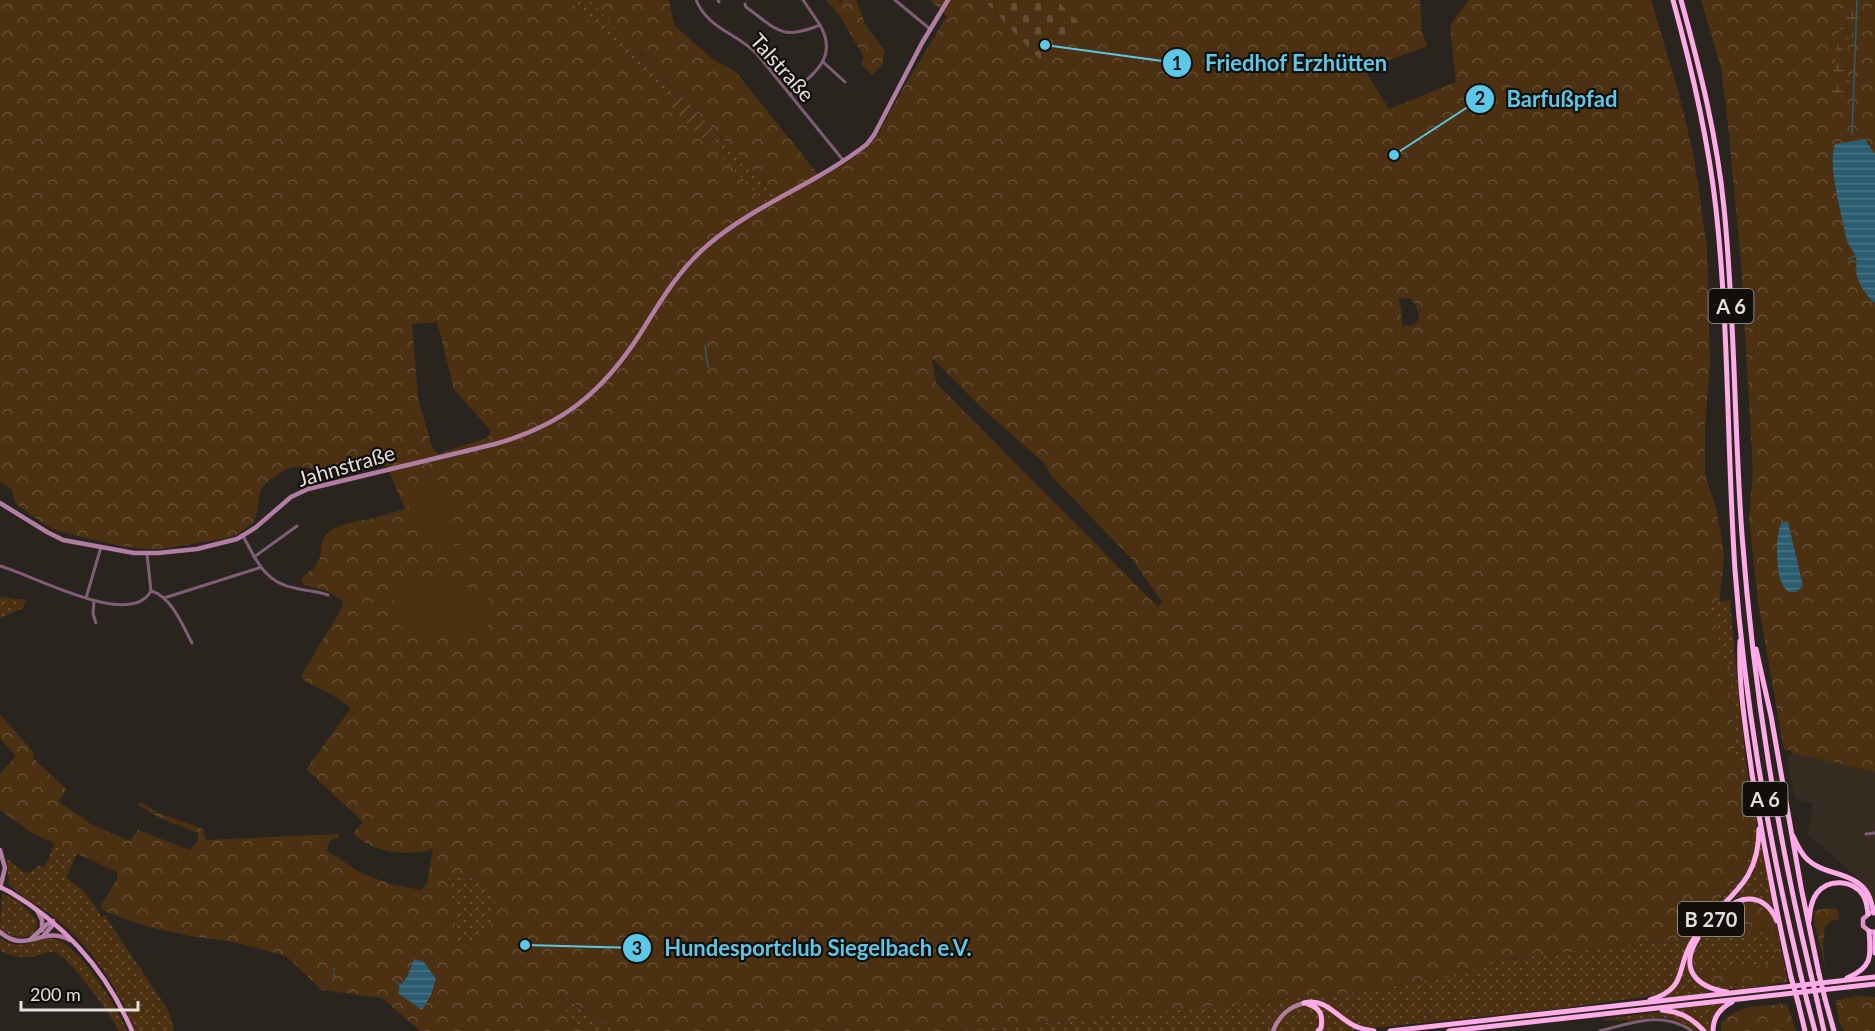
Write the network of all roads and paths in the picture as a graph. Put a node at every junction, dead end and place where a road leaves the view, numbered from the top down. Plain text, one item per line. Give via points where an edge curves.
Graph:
1 (696, 0) edge
2 (803, 0) edge
3 (895, 0) edge
4 (948, 0) edge
5 (1673, 0) edge
6 (1681, 0) edge
7 (745, 4) dead end
8 (820, 25) junction
9 (930, 29) junction
10 (823, 62) junction
11 (845, 82) dead end
12 (790, 95) junction
13 (843, 160) junction
14 (0, 503) edge
15 (297, 526) dead end
16 (243, 536) junction
17 (101, 547) junction
18 (147, 554) junction
19 (254, 557) junction
20 (0, 566) edge
21 (260, 568) junction
22 (151, 591) junction
23 (328, 595) dead end
24 (86, 598) junction
25 (164, 598) junction
26 (94, 601) junction
27 (1741, 621) junction
28 (96, 623) dead end
29 (1752, 639) junction
30 (192, 643) dead end
31 (1759, 816) junction
32 (1790, 828) junction
33 (1875, 833) edge
34 (1866, 834) dead end
35 (0, 850) edge
36 (0, 887) edge
37 (36, 908) junction
38 (1872, 913) edge
39 (53, 921) junction
40 (1808, 925) junction
41 (42, 930) junction
42 (0, 932) edge
43 (1873, 932) edge
44 (42, 936) junction
45 (26, 941) junction
46 (1785, 942) junction
47 (77, 944) junction
48 (1875, 953) edge
49 (1875, 977) edge
50 (1835, 981) junction
51 (1875, 984) edge
52 (1855, 986) junction
53 (1875, 989) edge
54 (1738, 996) junction
55 (1304, 1003) junction
56 (1638, 1004) junction
57 (1648, 1009) junction
58 (1469, 1026) junction
59 (1453, 1028) edge
60 (1804, 1030) edge
61 (132, 1031) edge
62 (1273, 1031) edge
63 (1318, 1031) edge
64 (1374, 1031) edge
65 (1390, 1031) edge
66 (1449, 1031) edge
67 (1600, 1031) edge
68 (1692, 1031) edge
69 (1704, 1031) edge
70 (1713, 1031) edge
71 (1815, 1031) edge
72 (1824, 1031) edge
73 (1835, 1031) edge

1 - 12 street, Talstraße via 713,24 754,51
2 - 8 street
3 - 9 street
4 - 9 street, Jahnstraße
5 - 27 highway, A 6 via 1707,147 1721,270 1732,522
6 - 29 highway, A 6 via 1716,146 1724,208 1741,521
7 - 8 street via 787,34
8 - 10 street via 828,50
9 - 13 street, Jahnstraße via 874,135
10 - 11 street
10 - 12 street
12 - 13 street, Talstraße
13 - 16 street, Jahnstraße via 703,249 666,293 619,364 582,403 521,436 304,490
14 - 17 street, Jahnstraße via 57,537
15 - 19 street
16 - 18 street, Jahnstraße via 197,549
16 - 19 street
17 - 18 street, Jahnstraße
17 - 24 street
18 - 22 street
19 - 21 street
20 - 24 street
21 - 23 street via 283,585
21 - 25 street
22 - 25 street
22 - 26 street via 143,600 127,605
24 - 26 street
25 - 30 street
26 - 28 street
27 - 31 highway via 1742,699
27 - 71 highway, A 6, bridge via 1764,796
29 - 32 highway, A 6 via 1771,716
29 - 72 highway, A 6, bridge via 1787,869
31 - 46 highway
31 - 56 highway, B 270 via 1759,846 1749,876 1692,941 1671,990
32 - 38 highway, A 6 via 1808,860 1866,891
32 - 40 highway, A 6
33 - 34 street
35 - 36 street via 5,868
36 - 37 main road, bridge
37 - 39 main road
37 - 41 street
38 - 40 highway via 1863,894 1852,885 1829,885 1816,894
38 - 43 main road via 1863,926
39 - 41 street
39 - 44 street
39 - 47 main road
40 - 73 highway, bridge
41 - 45 street
42 - 45 street via 11,939
43 - 48 highway
43 - 50 highway via 1865,968
44 - 45 street
44 - 47 street via 58,935
46 - 54 highway via 1771,909 1755,899 1742,899 1726,908 1701,935 1692,950 1693,974 1707,988
46 - 60 highway, bridge
47 - 61 main road via 110,986
49 - 50 highway, B 270
50 - 54 highway, B 270
51 - 52 highway, B 270
52 - 53 highway
52 - 54 highway, B 270
54 - 56 highway, B 270
54 - 57 highway, B 270
54 - 70 highway via 1717,1013
55 - 62 street via 1286,1011
55 - 63 highway via 1319,1010 1322,1020
55 - 64 highway via 1321,1003 1354,1026
56 - 58 highway, B 270
57 - 58 highway, B 270
57 - 69 highway via 1674,1011
58 - 59 highway, B 270
59 - 65 highway, B 270
59 - 66 highway, B 270
67 - 68 street via 1650,1018 1683,1024

